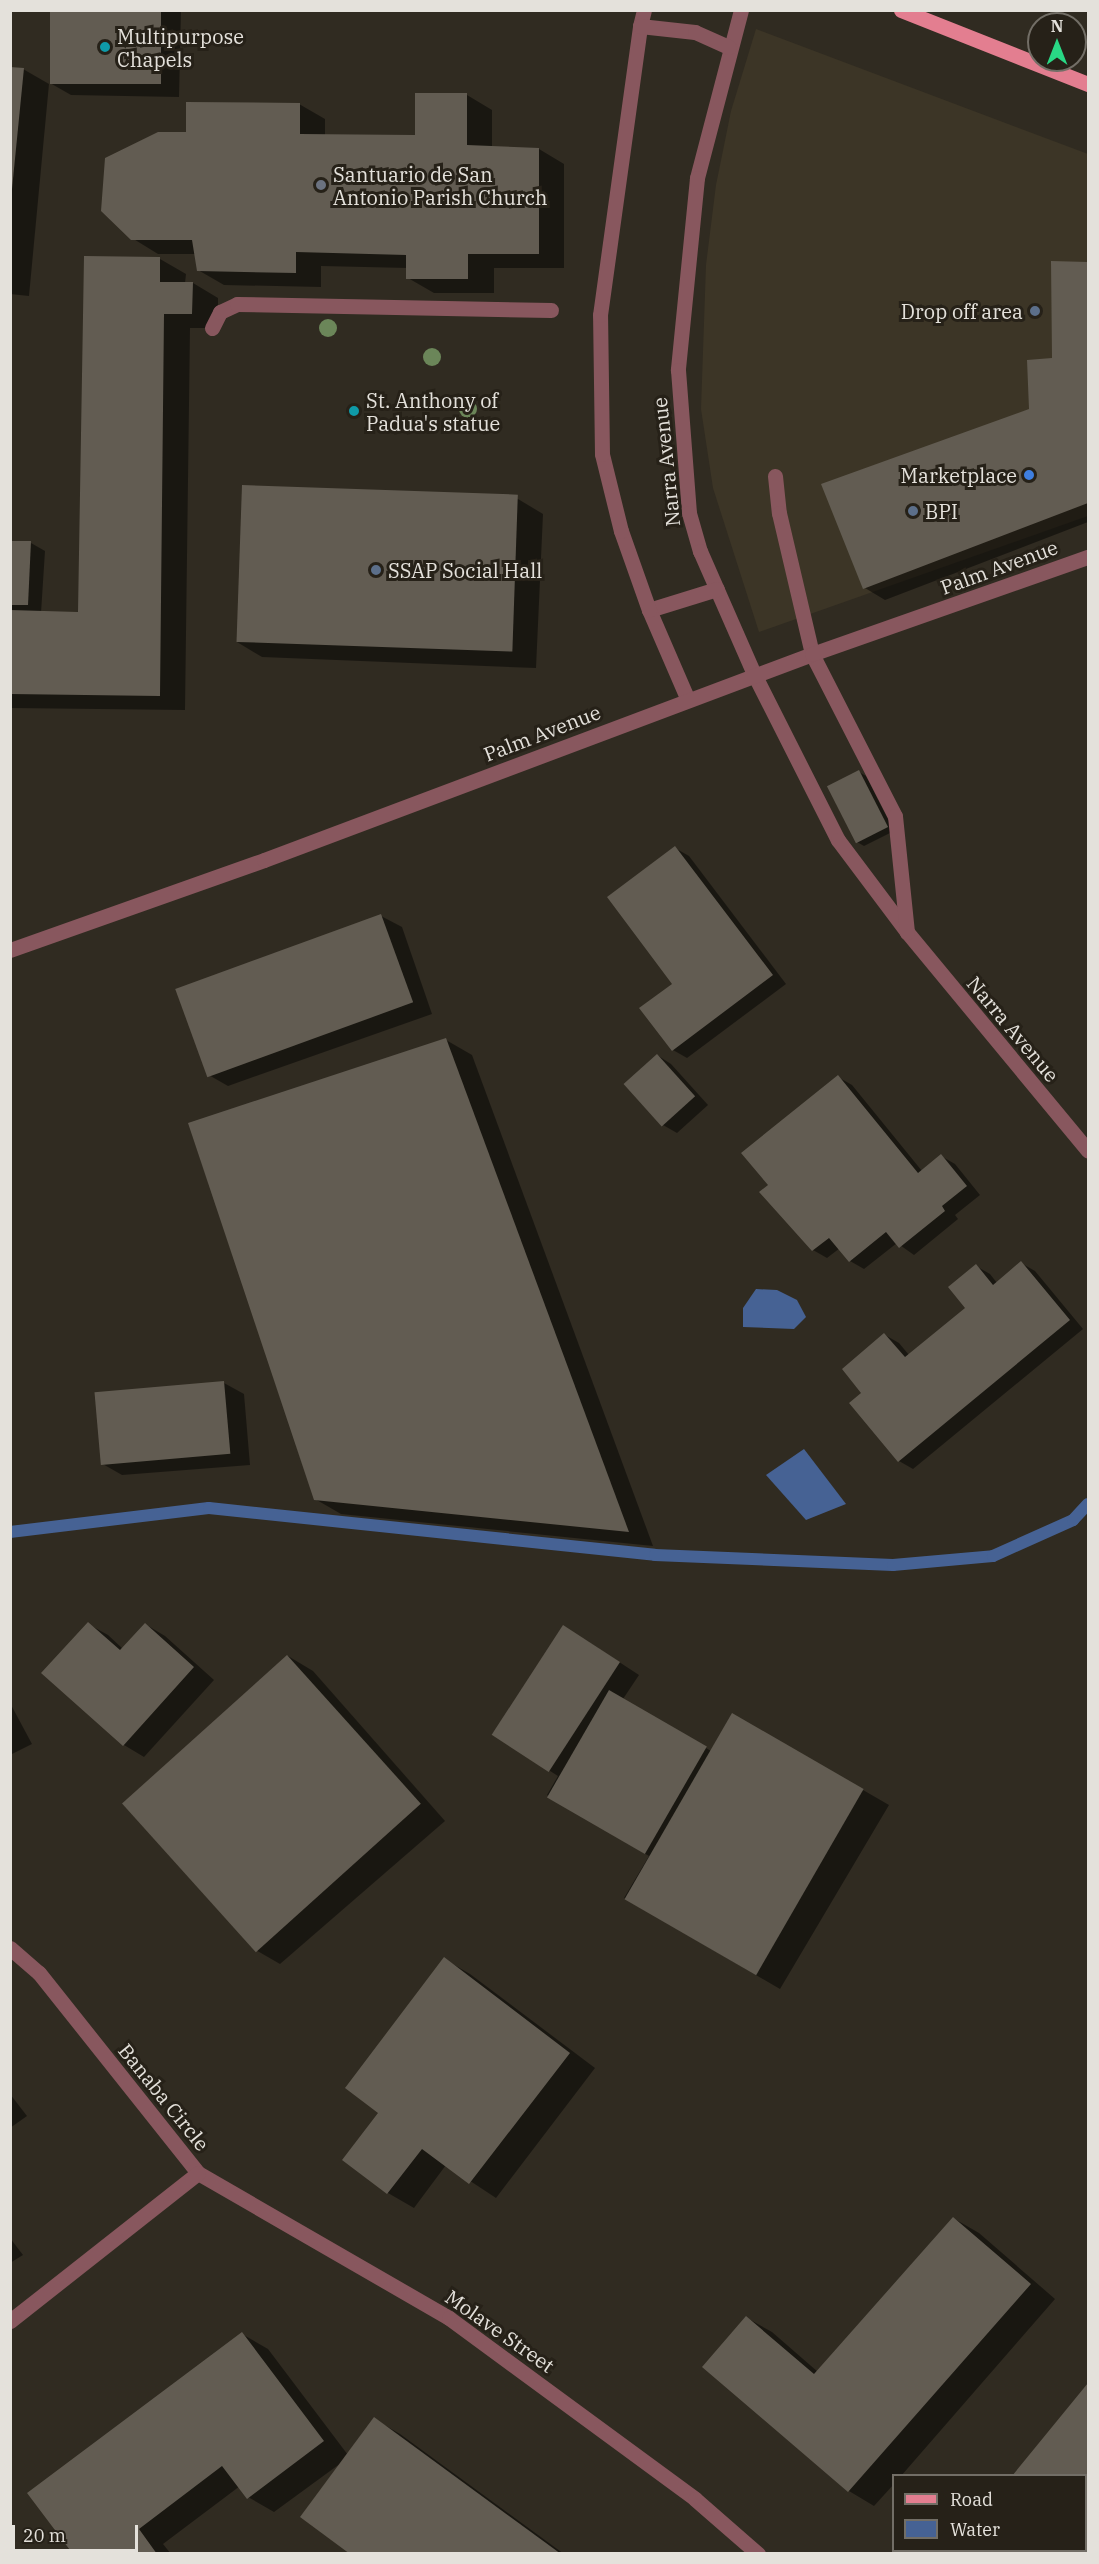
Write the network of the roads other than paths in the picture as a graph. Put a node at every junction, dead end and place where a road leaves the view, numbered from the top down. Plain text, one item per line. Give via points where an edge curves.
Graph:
1 (644, 10) edge
2 (741, 10) edge
3 (901, 10) edge
4 (640, 26) junction
5 (729, 47) junction
6 (1089, 84) edge
7 (551, 309) dead end
8 (212, 328) dead end
9 (775, 476) dead end
10 (1089, 557) edge
11 (717, 590) junction
12 (649, 610) junction
13 (812, 654) junction
14 (755, 676) junction
15 (688, 700) junction
16 (907, 932) junction
17 (10, 951) edge
18 (1089, 1151) edge
19 (10, 1948) edge
20 (198, 2173) junction
21 (10, 2321) edge
22 (758, 2553) edge

1 - 4 street
2 - 5 street, Narra Avenue
3 - 6 main road
4 - 5 street via 695,32
4 - 12 street via 600,315 602,454 621,531
5 - 11 street, Narra Avenue via 697,178 678,370 689,513 699,551
7 - 8 street via 237,304 220,312
9 - 13 street via 779,513
10 - 13 street, Palm Avenue
11 - 12 street
11 - 14 street, Narra Avenue
12 - 15 street
13 - 14 street, Palm Avenue
13 - 16 street via 895,816
14 - 15 street, Palm Avenue
14 - 16 street, Narra Avenue via 838,840
15 - 17 street, Palm Avenue
16 - 18 street, Narra Avenue
19 - 20 street, Banaba Circle via 39,1973
20 - 21 street, Banaba Circle
20 - 22 street, Molave Street via 449,2318 695,2499

